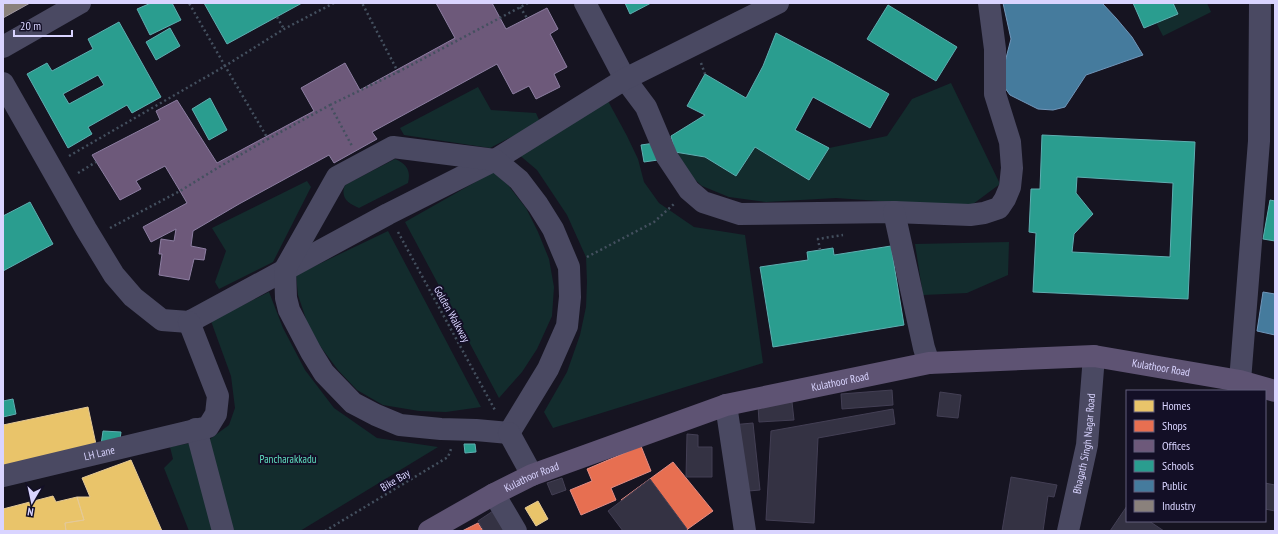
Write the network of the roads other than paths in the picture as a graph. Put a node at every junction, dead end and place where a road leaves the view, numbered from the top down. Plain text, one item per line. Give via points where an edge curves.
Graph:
1 (80, 3) edge
2 (585, 3) edge
3 (778, 3) edge
4 (989, 3) edge
5 (1260, 3) edge
6 (3, 48) edge
7 (625, 79) junction
8 (3, 83) edge
9 (1267, 92) edge
10 (495, 160) junction
11 (894, 212) junction
12 (285, 269) junction
13 (189, 322) junction
14 (1094, 356) junction
15 (929, 364) junction
16 (1240, 381) junction
17 (1275, 391) edge
18 (726, 405) junction
19 (196, 429) junction
20 (509, 433) junction
21 (532, 475) junction
22 (3, 476) edge
23 (494, 494) junction
24 (223, 531) edge
25 (429, 531) edge
26 (516, 531) edge
27 (745, 531) edge
28 (1068, 531) edge

1 - 6 street
2 - 7 street
3 - 7 street
4 - 11 street via 995,49 995,94 1010,142 1012,168 1010,187 1005,199 999,208 970,215
5 - 9 street
7 - 10 street
7 - 11 street via 646,107 667,157 689,190 703,202 740,214
8 - 13 street via 114,275 133,297 162,320
9 - 16 street via 1259,141
10 - 12 street
10 - 12 street via 393,147 337,177
10 - 20 street via 519,180 538,205 553,229 569,266 570,297 567,326 548,369
11 - 15 street
12 - 13 street
12 - 20 street via 289,310 324,373 353,403 400,425
13 - 19 street, LH Lane via 218,396 216,414 208,427
14 - 15 main road, Kulathoor Road
14 - 16 main road, Kulathoor Road
14 - 28 street, Bhagath Singh Nagar Road via 1087,445
15 - 18 main road, Kulathoor Road
16 - 17 main road, Kulathoor Road
18 - 21 main road, Kulathoor Road
18 - 27 street
19 - 22 street, LH Lane
19 - 24 street
20 - 21 street
21 - 23 main road, Kulathoor Road
23 - 25 main road, Kulathoor Road
23 - 26 street

